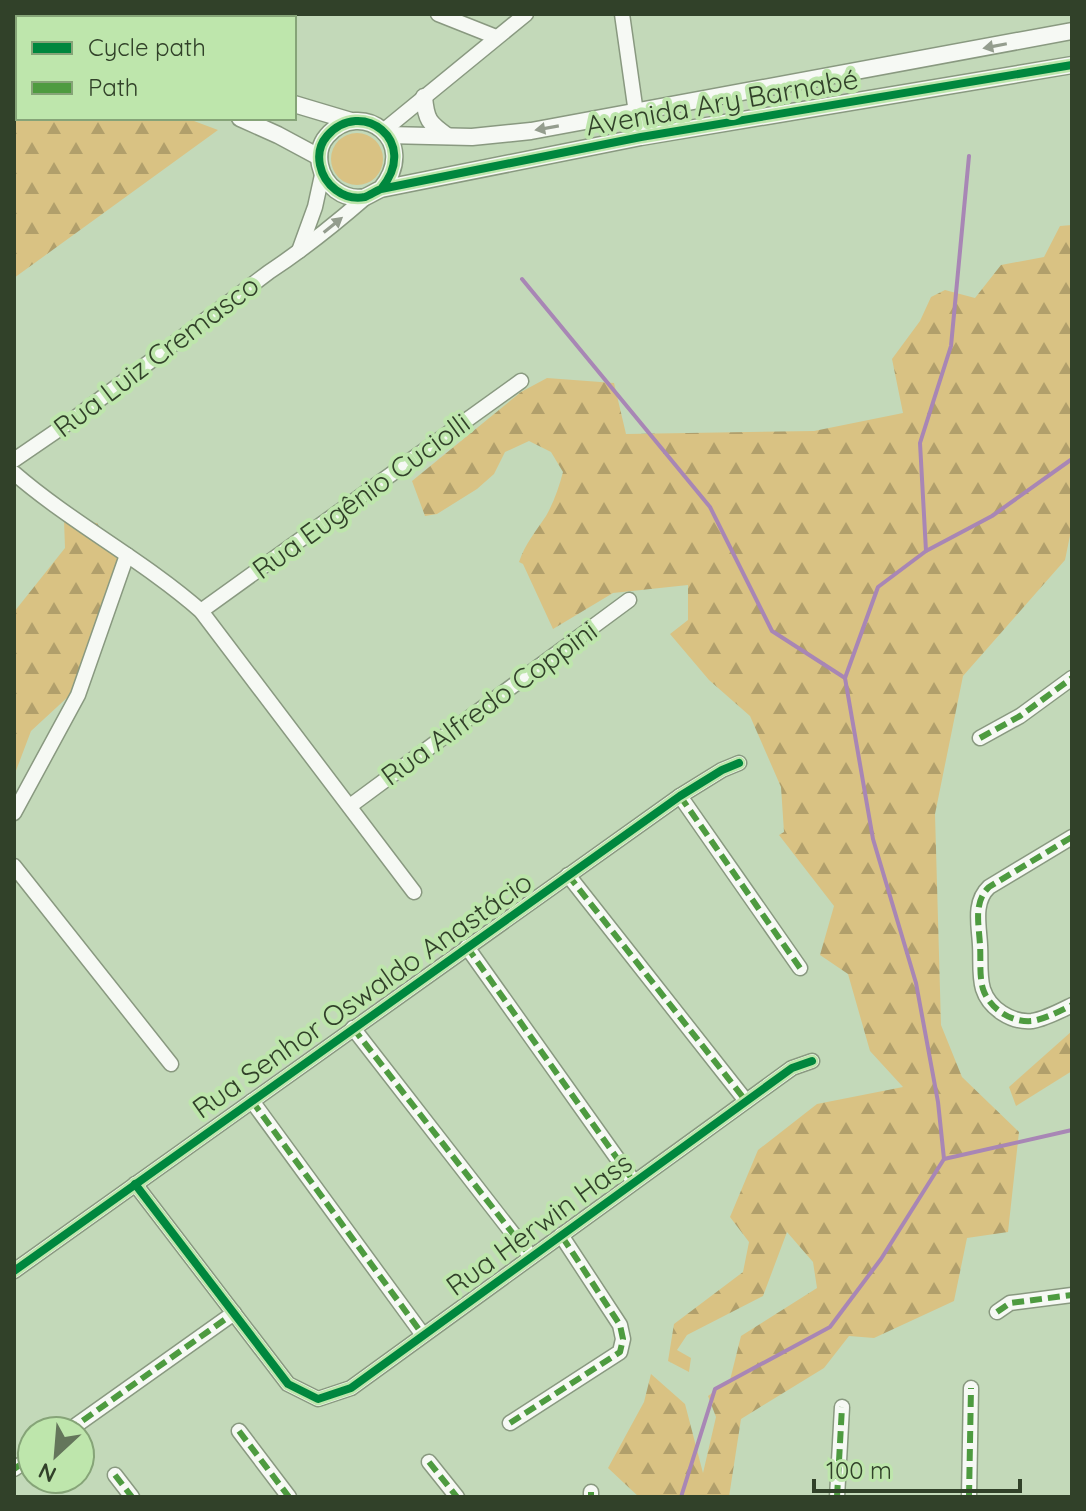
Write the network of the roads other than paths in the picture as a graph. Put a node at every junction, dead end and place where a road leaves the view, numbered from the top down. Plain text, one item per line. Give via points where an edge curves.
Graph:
1 (438, 14) edge
2 (526, 14) edge
3 (622, 14) edge
4 (1072, 31) edge
5 (496, 37) junction
6 (1072, 65) edge
7 (424, 97) junction
8 (296, 105) edge
9 (636, 113) junction
10 (244, 120) edge
11 (351, 121) junction
12 (385, 133) junction
13 (447, 136) junction
14 (641, 137) junction
15 (319, 157) junction
16 (322, 175) junction
17 (374, 193) junction
18 (298, 252) junction
19 (521, 381) dead end
20 (14, 460) edge
21 (14, 473) edge
22 (127, 555) junction
23 (629, 600) dead end
24 (201, 611) junction
25 (1072, 678) edge
26 (980, 738) dead end
27 (739, 763) dead end
28 (680, 796) junction
29 (350, 806) junction
30 (14, 813) edge
31 (1072, 837) edge
32 (14, 866) edge
33 (568, 875) junction
34 (414, 892) dead end
35 (467, 947) junction
36 (800, 968) dead end
37 (1072, 1005) edge
38 (353, 1028) junction
39 (812, 1061) dead end
40 (171, 1064) dead end
41 (252, 1101) junction
42 (746, 1101) junction
43 (634, 1182) junction
44 (135, 1184) junction
45 (561, 1235) junction
46 (531, 1257) junction
47 (14, 1271) edge
48 (1072, 1295) edge
49 (997, 1312) dead end
50 (234, 1313) junction
51 (423, 1335) junction
52 (971, 1388) dead end
53 (842, 1407) dead end
54 (91, 1415) edge
55 (510, 1423) dead end
56 (239, 1431) dead end
57 (429, 1462) dead end
58 (115, 1475) dead end
59 (132, 1497) edge
60 (289, 1497) edge
61 (457, 1497) edge
62 (837, 1497) edge
63 (969, 1497) edge

1 - 5 street
2 - 5 street
3 - 9 street
4 -> 9 street, Avenida Ary Barnabé
5 - 7 street
6 - 14 street, Avenida Ary Barnabé
7 - 12 street
7 - 13 street via 426,116
8 - 11 street, Avenida Ary Barnabé
9 -> 13 street, Avenida Ary Barnabé via 531,131
9 - 14 street
10 - 15 street
11 - 12 street, Avenida Ary Barnabé via 368,122
11 - 15 street via 335,127
12 - 13 street, Avenida Ary Barnabé
12 - 17 street via 395,163 391,177
14 - 17 street, Avenida Ary Barnabé
15 - 16 street
16 - 17 street, Avenida Ary Barnabé via 340,193
16 - 18 street
18 -> 17 street, Rua Luiz Cremasco
18 - 20 street, Rua Luiz Cremasco
19 - 24 street, Rua Eugênio Cuciolli
21 - 22 street
22 - 24 street
22 - 30 street via 78,695
23 - 29 street, Rua Alfredo Coppini
24 - 29 street
25 - 26 street
27 - 28 street, Rua Senhor Oswaldo Anastácio
28 - 33 street, Rua Senhor Oswaldo Anastácio
28 - 36 street
29 - 34 street
31 - 37 street via 1000,878 983,892 978,910 982,985 997,1009 1019,1020 1038,1019
32 - 40 street
33 - 35 street, Rua Senhor Oswaldo Anastácio
33 - 42 street
35 - 38 street, Rua Senhor Oswaldo Anastácio
35 - 43 street
38 - 41 street, Rua Senhor Oswaldo Anastácio
38 - 46 street
39 - 42 street, Rua Herwin Hass via 792,1068
41 - 44 street, Rua Senhor Oswaldo Anastácio
41 - 51 street
42 - 43 street, Rua Herwin Hass
43 - 45 street, Rua Herwin Hass
44 - 47 street, Rua Senhor Oswaldo Anastácio
44 - 50 street
45 - 46 street, Rua Herwin Hass
45 - 55 street via 620,1325 620,1352
46 - 51 street, Rua Herwin Hass
48 - 49 street via 1010,1303
50 - 51 street, Rua Herwin Hass via 288,1384 318,1399 351,1388
50 - 54 street
52 - 63 street
53 - 62 street
56 - 60 street
57 - 61 street
58 - 59 street

